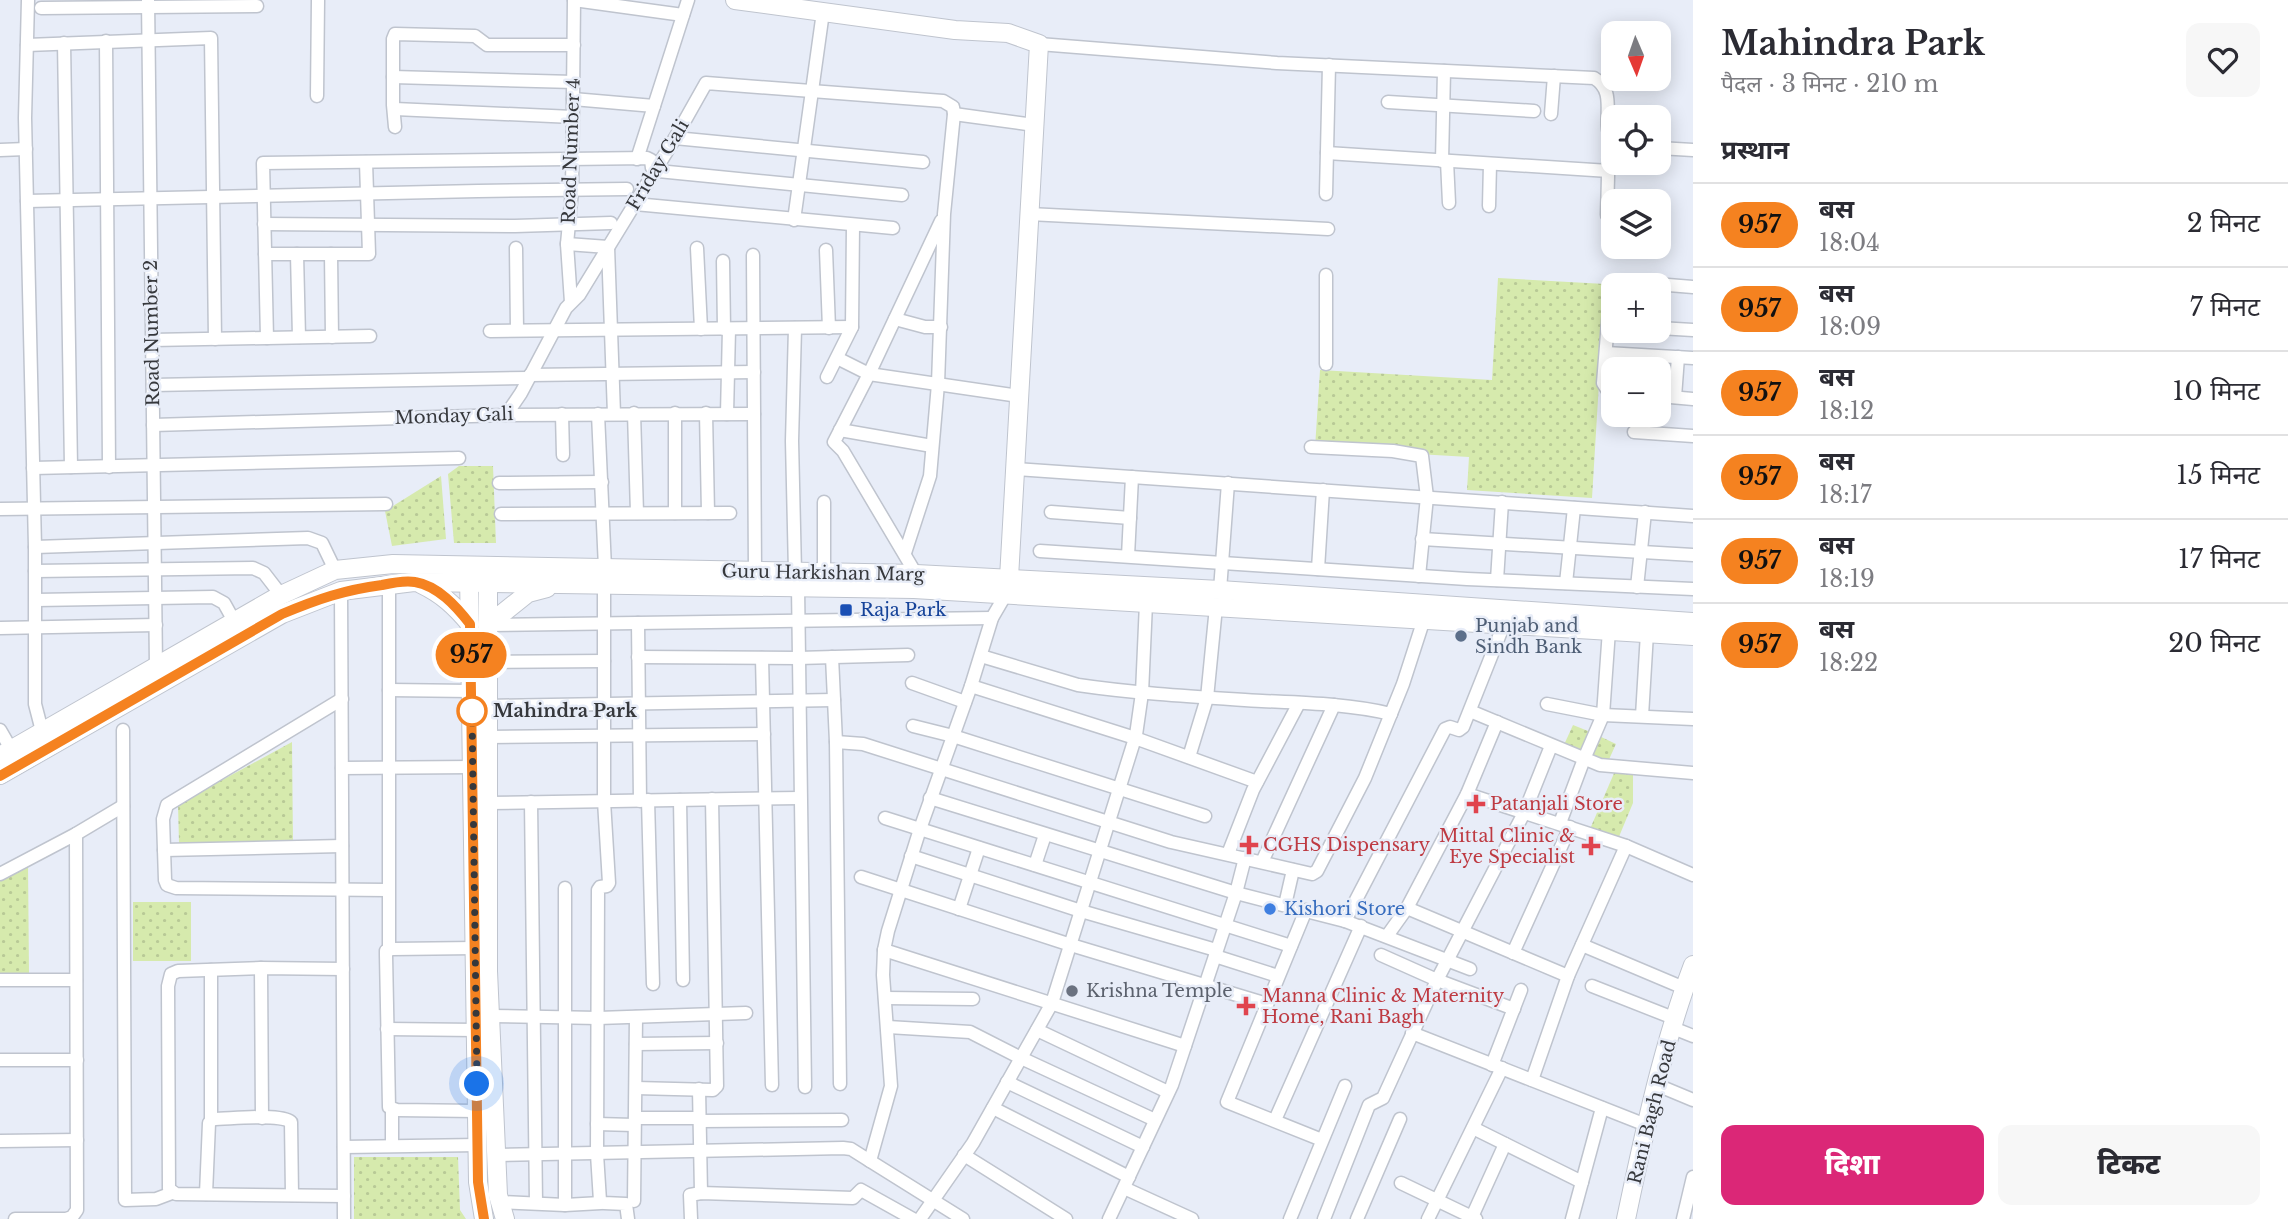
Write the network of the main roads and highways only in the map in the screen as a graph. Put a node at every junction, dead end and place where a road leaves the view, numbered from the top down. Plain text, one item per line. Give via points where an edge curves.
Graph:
1 (735, 0) edge
2 (469, 574) junction
3 (488, 574) junction
4 (604, 576) junction
5 (796, 579) junction
6 (414, 582) junction
7 (560, 584) junction
8 (1010, 587) junction
9 (1218, 599) junction
10 (1693, 622) edge
11 (479, 624) junction
12 (1693, 636) edge
13 (6, 752) edge
14 (0, 775) edge
15 (1690, 977) edge
16 (503, 1211) edge
17 (484, 1219) edge
18 (1626, 1219) edge

1 - 8 main road via 1008,33 1039,44
2 - 3 main road, Guru Harkishan Marg
2 - 6 main road, Guru Harkishan Marg
2 - 11 main road
2 - 13 main road, Guru Harkishan Marg via 393,565 335,570 281,595
3 - 4 main road, Guru Harkishan Marg
3 - 7 main road, Guru Harkishan Marg
3 - 11 main road
4 - 5 main road, Guru Harkishan Marg
4 - 5 main road, Guru Harkishan Marg via 755,571
4 - 7 main road, Guru Harkishan Marg
5 - 8 main road, Guru Harkishan Marg via 914,589
5 - 8 main road, Guru Harkishan Marg via 824,572 916,574
6 - 11 main road via 447,598
6 - 14 main road, Guru Harkishan Marg via 341,591 282,614
7 - 11 main road via 528,593
8 - 9 main road, Guru Harkishan Marg
8 - 9 main road, Guru Harkishan Marg via 1146,603
9 - 10 main road, Guru Harkishan Marg
9 - 12 main road, Guru Harkishan Marg via 1424,620
11 - 16 main road via 488,662 490,1016 498,1195
11 - 17 main road via 472,691 478,1182
15 - 18 main road, Rani Bagh Road via 1646,1125

